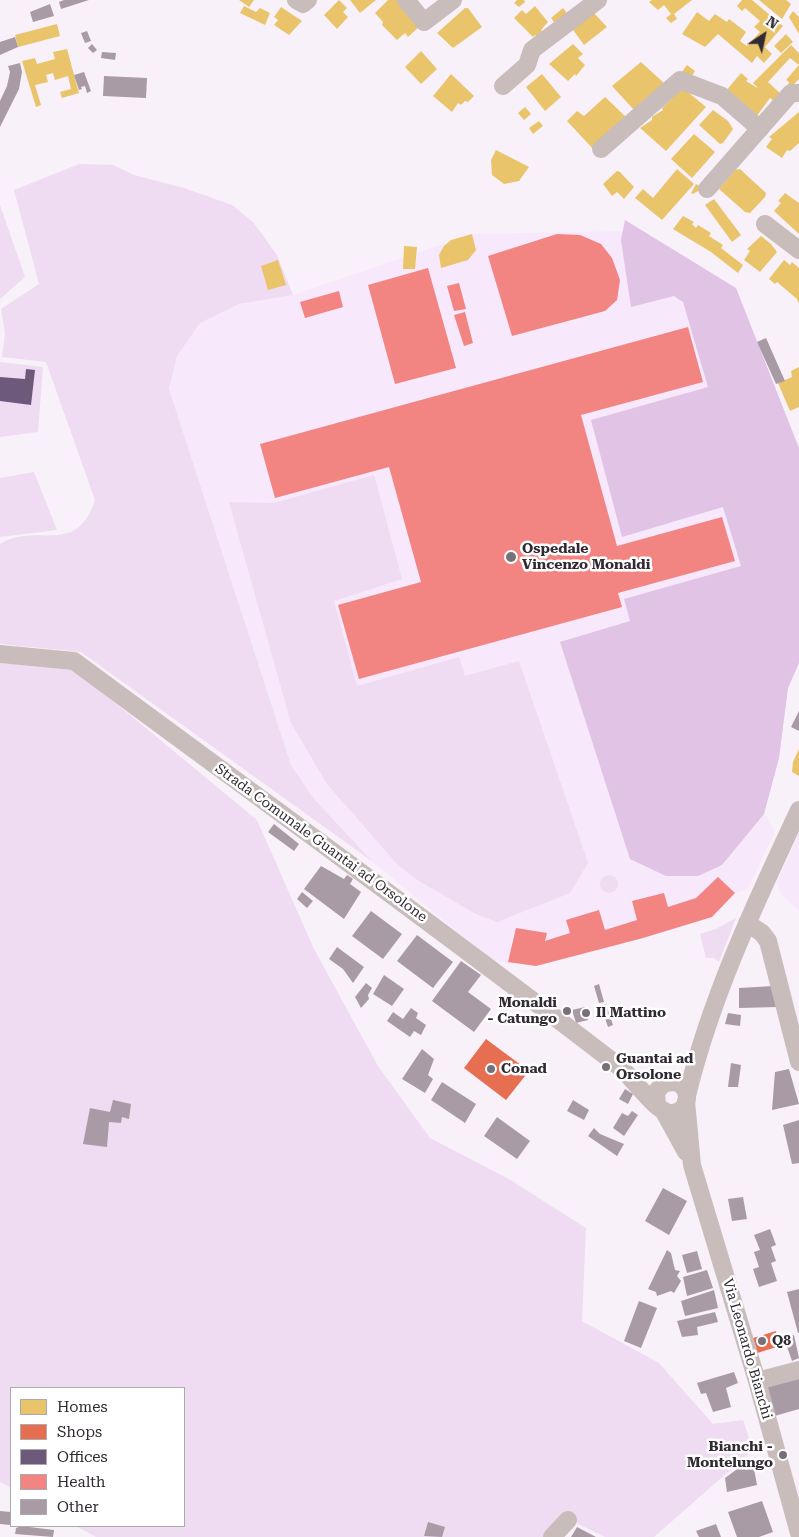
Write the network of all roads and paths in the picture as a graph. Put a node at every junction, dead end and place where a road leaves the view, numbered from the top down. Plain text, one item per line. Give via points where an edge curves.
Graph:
1 (296, 0) edge
2 (308, 0) edge
3 (406, 0) edge
4 (453, 0) edge
5 (598, 0) edge
6 (503, 86) dead end
7 (799, 93) edge
8 (760, 129) junction
9 (601, 149) dead end
10 (707, 189) dead end
11 (765, 224) dead end
12 (799, 250) edge
13 (0, 654) edge
14 (799, 810) edge
15 (759, 896) junction
16 (747, 923) junction
17 (768, 941) junction
18 (702, 1042) junction
19 (799, 1062) edge
20 (627, 1072) junction
21 (667, 1082) junction
22 (687, 1098) junction
23 (660, 1108) junction
24 (692, 1165) junction
25 (799, 1370) edge
26 (757, 1381) junction
27 (568, 1520) dead end
28 (799, 1533) edge
29 (552, 1537) edge

1 - 2 street via 303,4
3 - 4 street via 424,22
5 - 6 street via 532,50 527,65
7 - 8 street via 790,93
8 - 9 street via 722,96 680,80
8 - 10 street
11 - 12 street
13 - 20 street, Strada Comunale Guantai ad Orsolone via 74,661 529,996
14 - 15 street
15 - 16 street
15 - 17 street
16 - 17 street
16 - 18 street
17 - 19 street
18 - 21 street
18 - 22 street
20 - 21 street, Strada Comunale Guantai ad Orsolone
20 - 23 street, Strada Comunale Guantai ad Orsolone
21 - 22 street via 682,1085
21 - 23 street via 656,1092
22 - 23 street via 684,1107 676,1112
22 - 24 street, Via Leonardo Bianchi
23 - 24 street, Via Leonardo Bianchi
24 - 26 street, Via Leonardo Bianchi
25 - 26 street
26 - 28 street, Via Leonardo Bianchi
27 - 29 street

